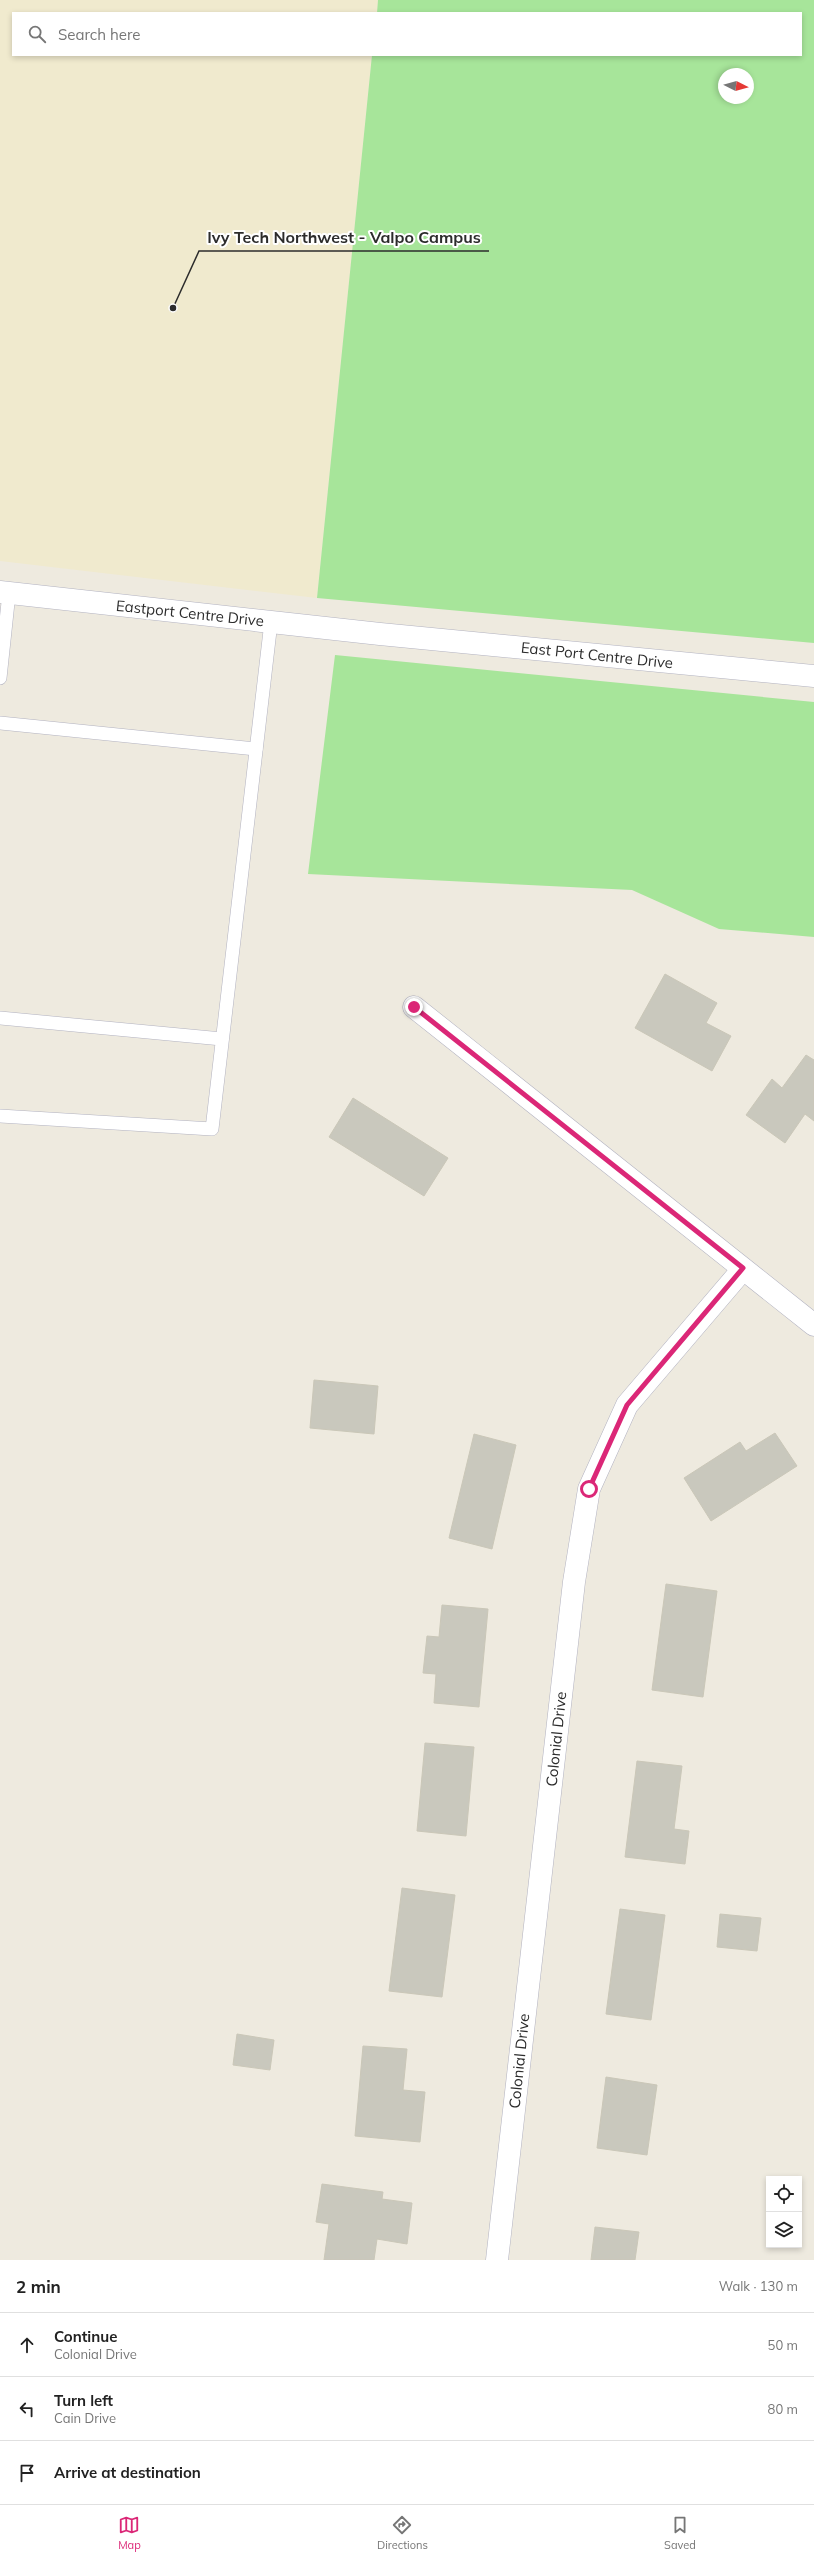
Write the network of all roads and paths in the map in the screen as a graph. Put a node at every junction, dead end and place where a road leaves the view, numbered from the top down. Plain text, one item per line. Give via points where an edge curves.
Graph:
1 (4, 593) edge
2 (271, 622) junction
3 (380, 634) joint
4 (814, 676) edge
5 (0, 678) edge
6 (0, 723) edge
7 (256, 749) junction
8 (414, 1007) dead end
9 (0, 1018) edge
10 (222, 1040) junction
11 (0, 1116) edge
12 (743, 1268) junction
13 (814, 1325) edge
14 (497, 2260) edge

1 - 2 street, Eastport Centre Drive
1 - 5 lane
2 - 3 street, Eastport Centre Drive
2 - 7 lane
3 - 4 street, East Port Centre Drive
6 - 7 lane
7 - 10 lane
8 - 12 street
9 - 10 lane
10 - 11 lane via 212,1129
12 - 13 street
12 - 14 street, Colonial Drive via 627,1405 589,1489 574,1582

